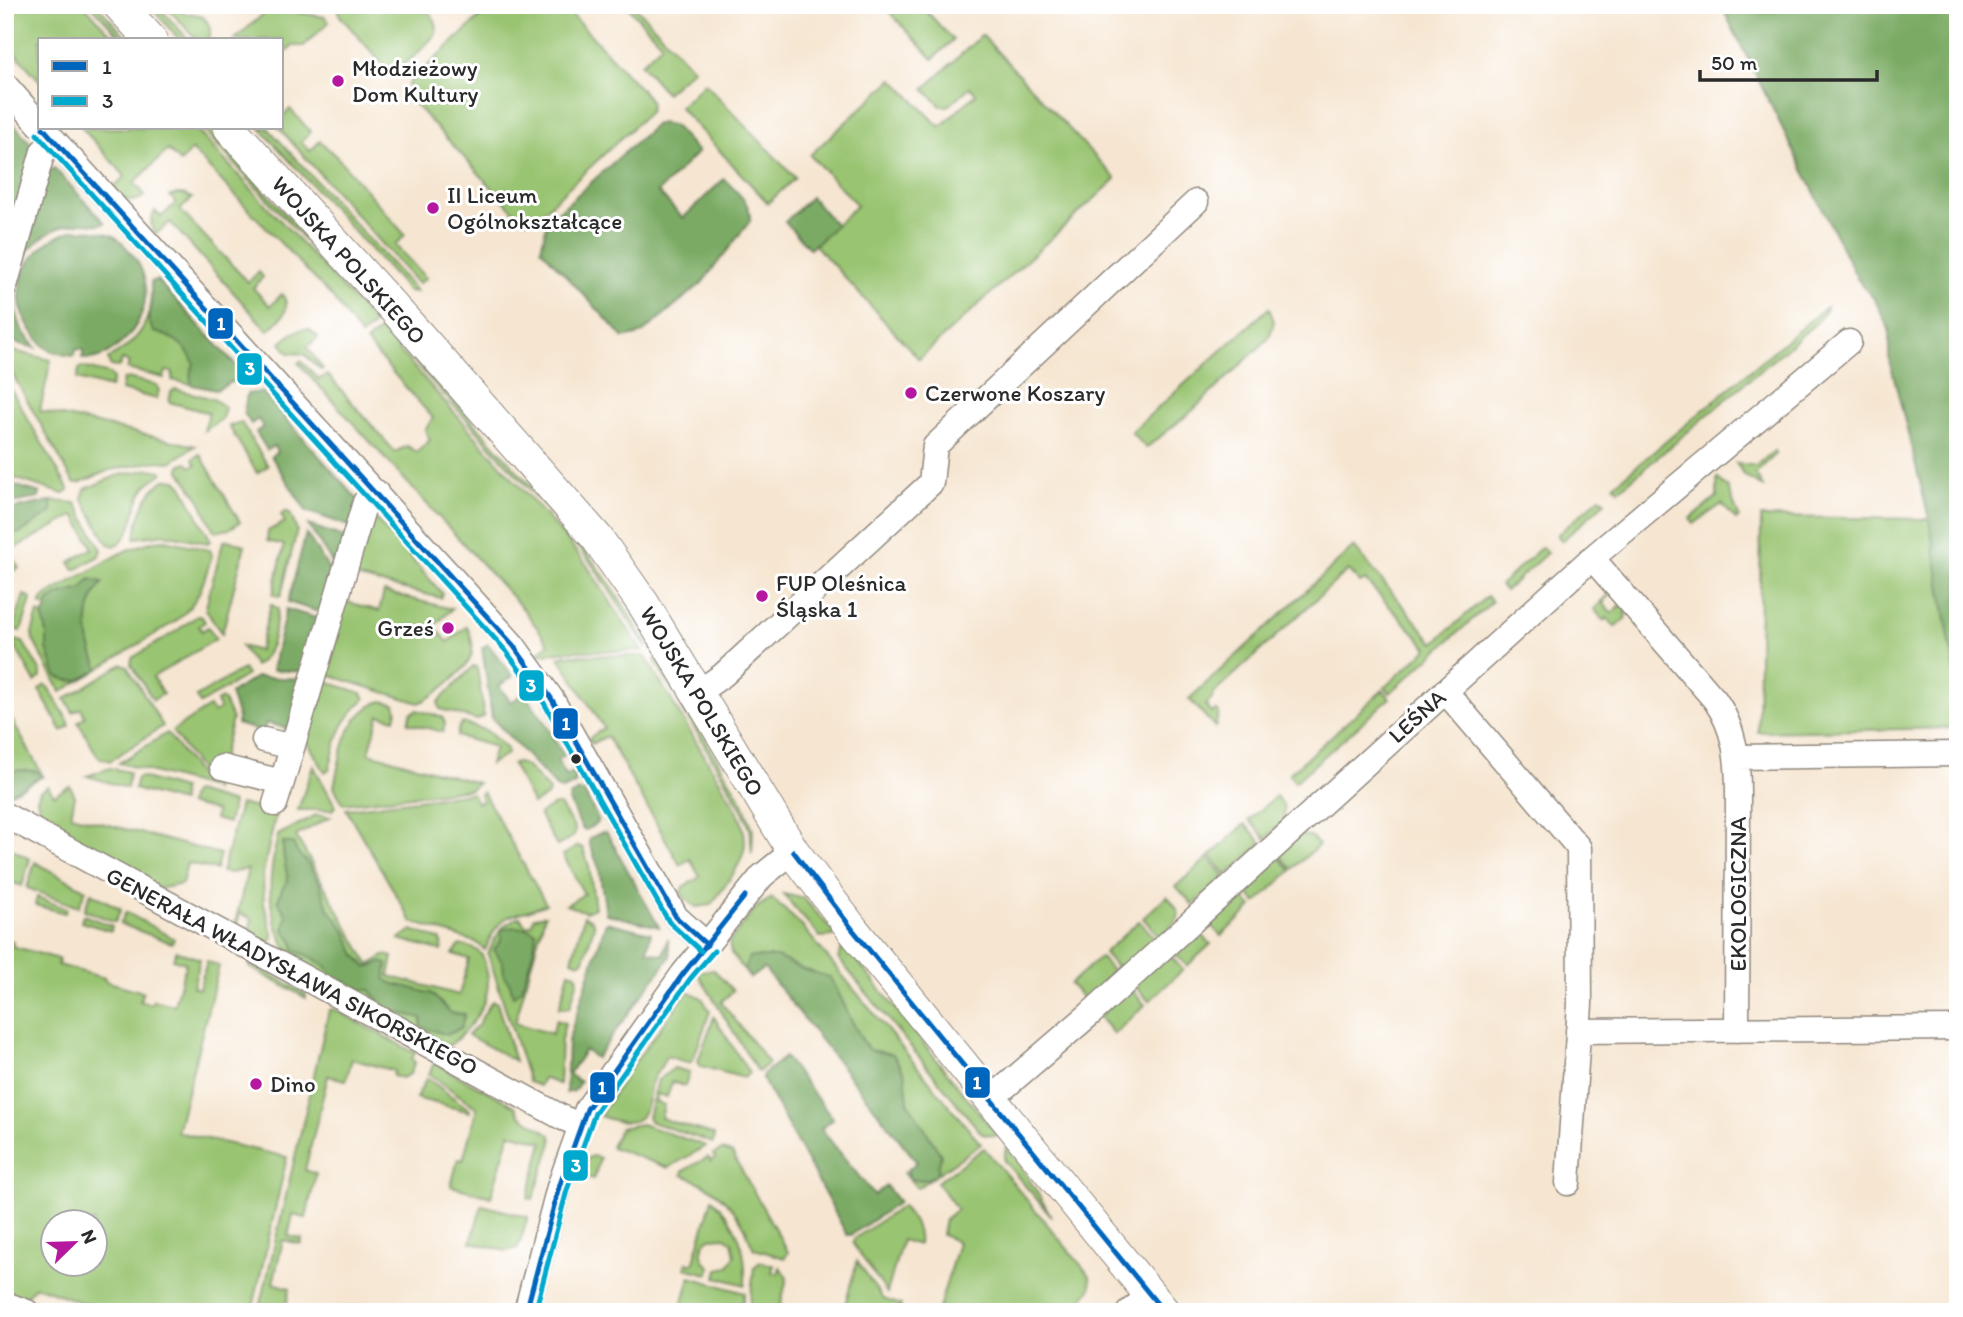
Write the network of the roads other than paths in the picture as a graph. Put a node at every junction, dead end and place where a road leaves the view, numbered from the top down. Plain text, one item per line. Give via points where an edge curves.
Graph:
1 (119, 5) edge
2 (149, 38) edge
3 (5, 85) edge
4 (38, 122) edge
5 (232, 130) edge
6 (46, 131) edge
7 (1196, 202) dead end
8 (5, 286) edge
9 (1849, 342) dead end
10 (376, 492) junction
11 (1592, 558) junction
12 (1445, 691) junction
13 (697, 693) junction
14 (264, 740) dead end
15 (292, 747) junction
16 (1958, 754) edge
17 (1738, 757) junction
18 (222, 767) dead end
19 (5, 815) edge
20 (793, 851) junction
21 (707, 945) junction
22 (1958, 1028) edge
23 (1737, 1030) junction
24 (1578, 1031) junction
25 (992, 1098) junction
26 (580, 1125) junction
27 (1568, 1183) dead end
28 (5, 1304) edge
29 (1148, 1306) edge
30 (27, 1312) edge
31 (526, 1312) edge

1 - 2 main road
3 - 4 street
5 - 13 main road, WOJSKA POLSKIEGO via 575,510 622,571
6 - 8 street
6 - 10 street
7 - 13 street via 935,446 931,483 723,675
9 - 11 street, LEŚNA
10 - 15 street via 365,502
10 - 21 street via 531,668 676,917
11 - 12 street, LEŚNA
11 - 17 street, EKOLOGICZNA via 1715,700 1726,716
12 - 24 street via 1579,848
12 - 25 street, LEŚNA
13 - 20 main road, WOJSKA POLSKIEGO
14 - 15 street
15 - 18 street via 279,793
16 - 17 street
17 - 23 street, EKOLOGICZNA
19 - 26 street, GENERAŁA WŁADYSŁAWA SIKORSKIEGO
20 - 21 street via 761,876
20 - 25 main road, WOJSKA POLSKIEGO
21 - 26 street via 587,1109
22 - 23 street
23 - 24 street
24 - 27 street
25 - 29 main road, WOJSKA POLSKIEGO
26 - 31 street
28 - 30 street

